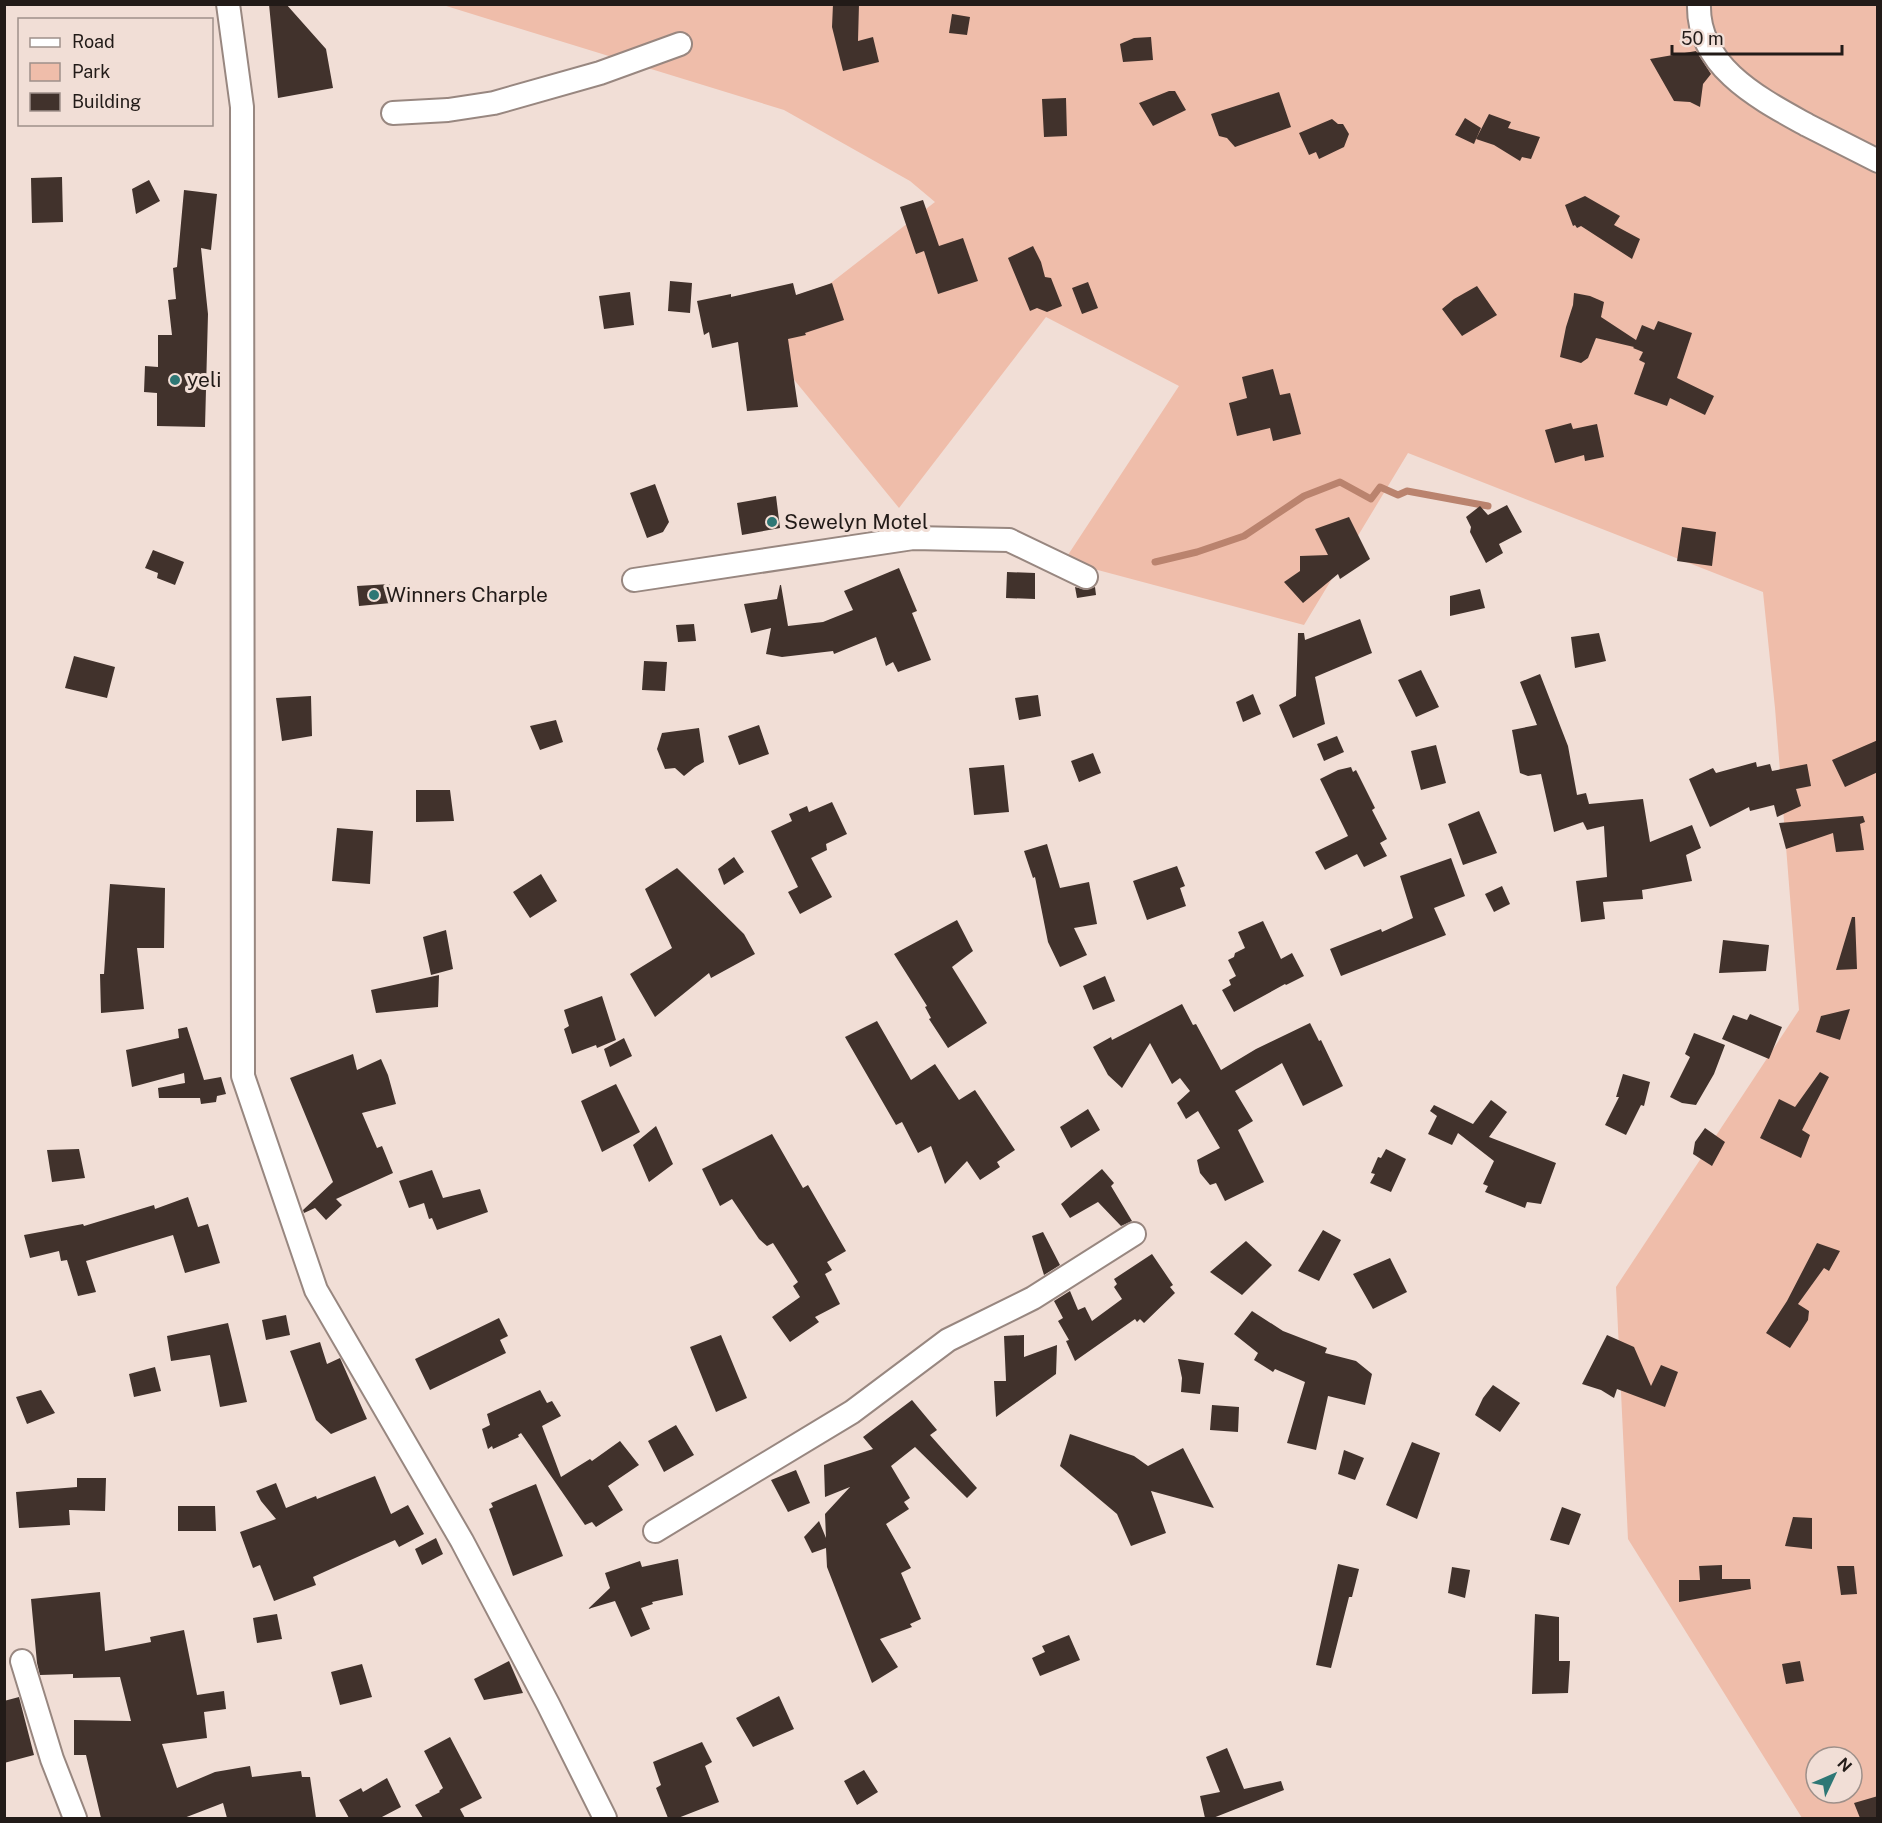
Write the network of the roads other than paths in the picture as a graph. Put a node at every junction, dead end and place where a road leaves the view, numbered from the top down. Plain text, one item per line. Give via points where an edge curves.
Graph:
1 (228, 4) edge
2 (1699, 4) edge
3 (680, 44) dead end
4 (393, 113) dead end
5 (1878, 161) edge
6 (1086, 577) dead end
7 (634, 580) dead end
8 (1134, 1234) dead end
9 (655, 1531) dead end
10 (22, 1661) dead end
11 (75, 1818) edge
12 (605, 1818) edge

1 - 12 street via 242,107 243,1076 316,1290 462,1541
2 - 5 street via 1698,15 1707,46 1728,74 1760,99
3 - 4 street via 600,73 494,103
6 - 7 street via 1009,540 913,538
8 - 9 street via 1033,1298 948,1340 852,1412
10 - 11 street

